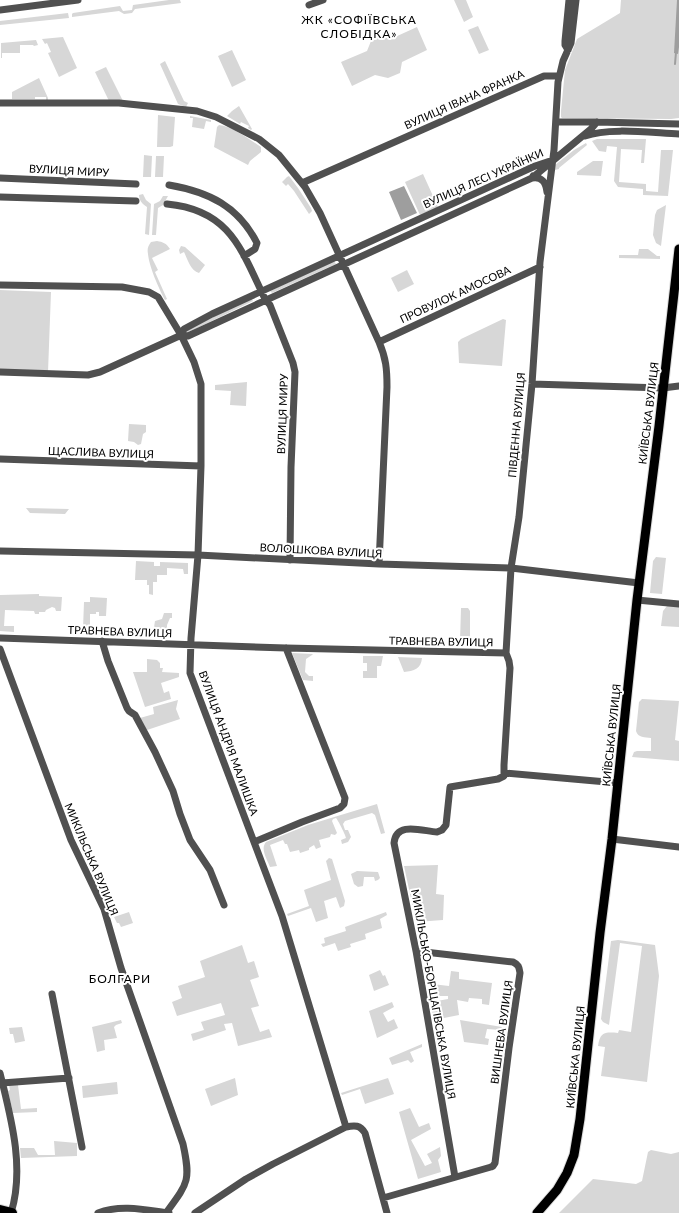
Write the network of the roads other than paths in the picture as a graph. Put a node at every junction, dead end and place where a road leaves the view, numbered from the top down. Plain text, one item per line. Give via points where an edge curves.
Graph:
1 (78, 0) edge
2 (322, 0) edge
3 (569, 0) edge
4 (576, 0) edge
5 (309, 5) dead end
6 (0, 10) edge
7 (568, 50) junction
8 (559, 76) junction
9 (0, 103) edge
10 (556, 122) junction
11 (597, 122) junction
12 (679, 124) edge
13 (679, 134) edge
14 (580, 138) junction
15 (553, 160) junction
16 (528, 169) junction
17 (0, 178) edge
18 (532, 178) junction
19 (302, 183) junction
20 (136, 184) dead end
21 (169, 185) dead end
22 (0, 197) edge
23 (547, 198) junction
24 (136, 201) dead end
25 (168, 204) dead end
26 (407, 224) junction
27 (410, 233) junction
28 (679, 249) edge
29 (339, 255) junction
30 (244, 256) junction
31 (344, 265) junction
32 (540, 267) junction
33 (0, 285) edge
34 (261, 291) junction
35 (265, 299) junction
36 (181, 335) junction
37 (379, 342) junction
38 (0, 372) edge
39 (532, 384) junction
40 (679, 386) edge
41 (663, 388) junction
42 (0, 459) edge
43 (201, 466) junction
44 (0, 551) edge
45 (198, 555) junction
46 (290, 560) junction
47 (379, 564) junction
48 (511, 568) junction
49 (639, 583) junction
50 (637, 600) junction
51 (679, 604) edge
52 (0, 638) edge
53 (102, 641) junction
54 (191, 644) junction
55 (286, 648) junction
56 (0, 649) edge
57 (506, 653) junction
58 (504, 773) junction
59 (618, 783) junction
60 (612, 839) junction
61 (254, 842) junction
62 (679, 847) edge
63 (224, 905) dead end
64 (416, 951) junction
65 (52, 994) dead end
66 (0, 1073) edge
67 (69, 1078) junction
68 (2, 1083) junction
69 (346, 1127) junction
70 (82, 1147) dead end
71 (455, 1176) junction
72 (383, 1198) junction
73 (0, 1210) edge
74 (105, 1211) edge
75 (12, 1213) edge
76 (98, 1213) edge
77 (168, 1213) edge
78 (195, 1213) edge
79 (387, 1213) edge
80 (537, 1213) edge

1 - 6 street
2 - 5 street
3 - 7 street via 565,41
4 - 7 street
7 - 8 street
8 - 10 street
8 - 19 street, ВУЛИЦЯ ІВАНА ФРАНКА via 540,78
9 - 19 street via 118,103 197,111 216,117 258,138 280,155
10 - 11 street
10 - 15 street
11 - 12 street
11 - 14 street
13 - 14 street via 610,132
14 - 15 street
15 - 16 street, ВУЛИЦЯ ЛЕСІ УКРАЇНКИ
15 - 18 street, ВУЛИЦЯ ЛЕСІ УКРАЇНКИ
15 - 23 street, ПІВДЕННА ВУЛИЦЯ
16 - 18 street via 533,172
16 - 26 street, ВУЛИЦЯ ЛЕСІ УКРАЇНКИ
17 - 20 street, ВУЛИЦЯ МИРУ
18 - 23 street, ПІВДЕННА ВУЛИЦЯ via 542,180
18 - 27 street, ВУЛИЦЯ ЛЕСІ УКРАЇНКИ
19 - 29 street via 320,213
21 - 30 street via 210,196 235,213 257,243 256,249
22 - 24 street
23 - 32 street, ПІВДЕННА ВУЛИЦЯ
25 - 30 street, ВУЛИЦЯ МИРУ via 202,212 227,230
26 - 27 street via 406,229
26 - 29 street, ВУЛИЦЯ ЛЕСІ УКРАЇНКИ
27 - 31 street, ВУЛИЦЯ ЛЕСІ УКРАЇНКИ
28 - 41 main road, КИЇВСЬКА ВУЛИЦЯ
29 - 31 street
29 - 34 street, ВУЛИЦЯ ЛЕСІ УКРАЇНКИ
30 - 34 street, ВУЛИЦЯ МИРУ
31 - 35 street, ВУЛИЦЯ ЛЕСІ УКРАЇНКИ
31 - 37 street
32 - 37 street, ПРОВУЛОК АМОСОВА
32 - 39 street, ПІВДЕННА ВУЛИЦЯ
33 - 36 street, ВУЛИЦЯ АНДРІЯ МАЛИШКА via 116,286 149,292 158,297
34 - 35 street, ВУЛИЦЯ МИРУ
34 - 36 street, ВУЛИЦЯ ЛЕСІ УКРАЇНКИ via 184,329
35 - 36 street, ВУЛИЦЯ ЛЕСІ УКРАЇНКИ via 188,336
35 - 46 street, ВУЛИЦЯ МИРУ via 270,305 295,372
36 - 38 street, ВУЛИЦЯ ЛЕСІ УКРАЇНКИ via 88,375
36 - 43 street, ВУЛИЦЯ АНДРІЯ МАЛИШКА via 201,384
37 - 47 street via 386,359 387,374
39 - 41 street
39 - 48 street, ПІВДЕННА ВУЛИЦЯ via 519,517
40 - 41 street
41 - 49 main road, КИЇВСЬКА ВУЛИЦЯ
42 - 43 street, ЩАСЛИВА ВУЛИЦЯ
43 - 45 street, ВУЛИЦЯ АНДРІЯ МАЛИШКА
44 - 45 street, ВОЛОШКОВА ВУЛИЦЯ
45 - 46 street, ВОЛОШКОВА ВУЛИЦЯ
45 - 54 street, ВУЛИЦЯ АНДРІЯ МАЛИШКА
46 - 47 street, ВОЛОШКОВА ВУЛИЦЯ
47 - 48 street, ВОЛОШКОВА ВУЛИЦЯ
48 - 49 street, ВОЛОШКОВА ВУЛИЦЯ
48 - 57 street, ПІВДЕННА ВУЛИЦЯ
49 - 50 main road, КИЇВСЬКА ВУЛИЦЯ
50 - 51 street
50 - 59 main road, КИЇВСЬКА ВУЛИЦЯ
52 - 53 street, ТРАВНЕВА ВУЛИЦЯ
53 - 54 street, ТРАВНЕВА ВУЛИЦЯ
53 - 63 street via 127,708 135,715 155,752 173,791 190,840 210,870
54 - 55 street, ТРАВНЕВА ВУЛИЦЯ
54 - 61 street, ВУЛИЦЯ АНДРІЯ МАЛИШКА via 190,674
55 - 57 street, ТРАВНЕВА ВУЛИЦЯ
55 - 61 street via 345,798 340,808
56 - 77 street, МИКІЛЬСЬКА ВУЛИЦЯ via 71,840 104,909 121,968 183,1144 187,1180
57 - 58 street, ТРАВНЕВА ВУЛИЦЯ via 510,668
58 - 59 street
58 - 64 street, МИКІЛЬСЬКО-БОРЩАГІВСЬКА ВУЛИЦЯ via 504,776 498,779 450,787 446,825 442,830 437,832 404,829 394,837
59 - 60 main road, КИЇВСЬКА ВУЛИЦЯ
60 - 62 street
60 - 80 main road, КИЇВСЬКА ВУЛИЦЯ via 574,1155 557,1190
61 - 69 street, ВУЛИЦЯ АНДРІЯ МАЛИШКА via 282,916
64 - 71 street, МИКІЛЬСЬКО-БОРЩАГІВСЬКА ВУЛИЦЯ
64 - 71 street, ВИШНЕВА ВУЛИЦЯ via 513,962 520,967 495,1162 493,1166
65 - 67 street
66 - 68 street
67 - 68 street
67 - 70 street
68 - 75 street via 18,1169
69 - 72 street via 359,1126 365,1133
69 - 78 street via 273,1164
71 - 72 street
72 - 79 street
73 - 75 highway
74 - 76 street, МИКІЛЬСЬКА ВУЛИЦЯ
74 - 77 street, МИКІЛЬСЬКА ВУЛИЦЯ via 134,1209

